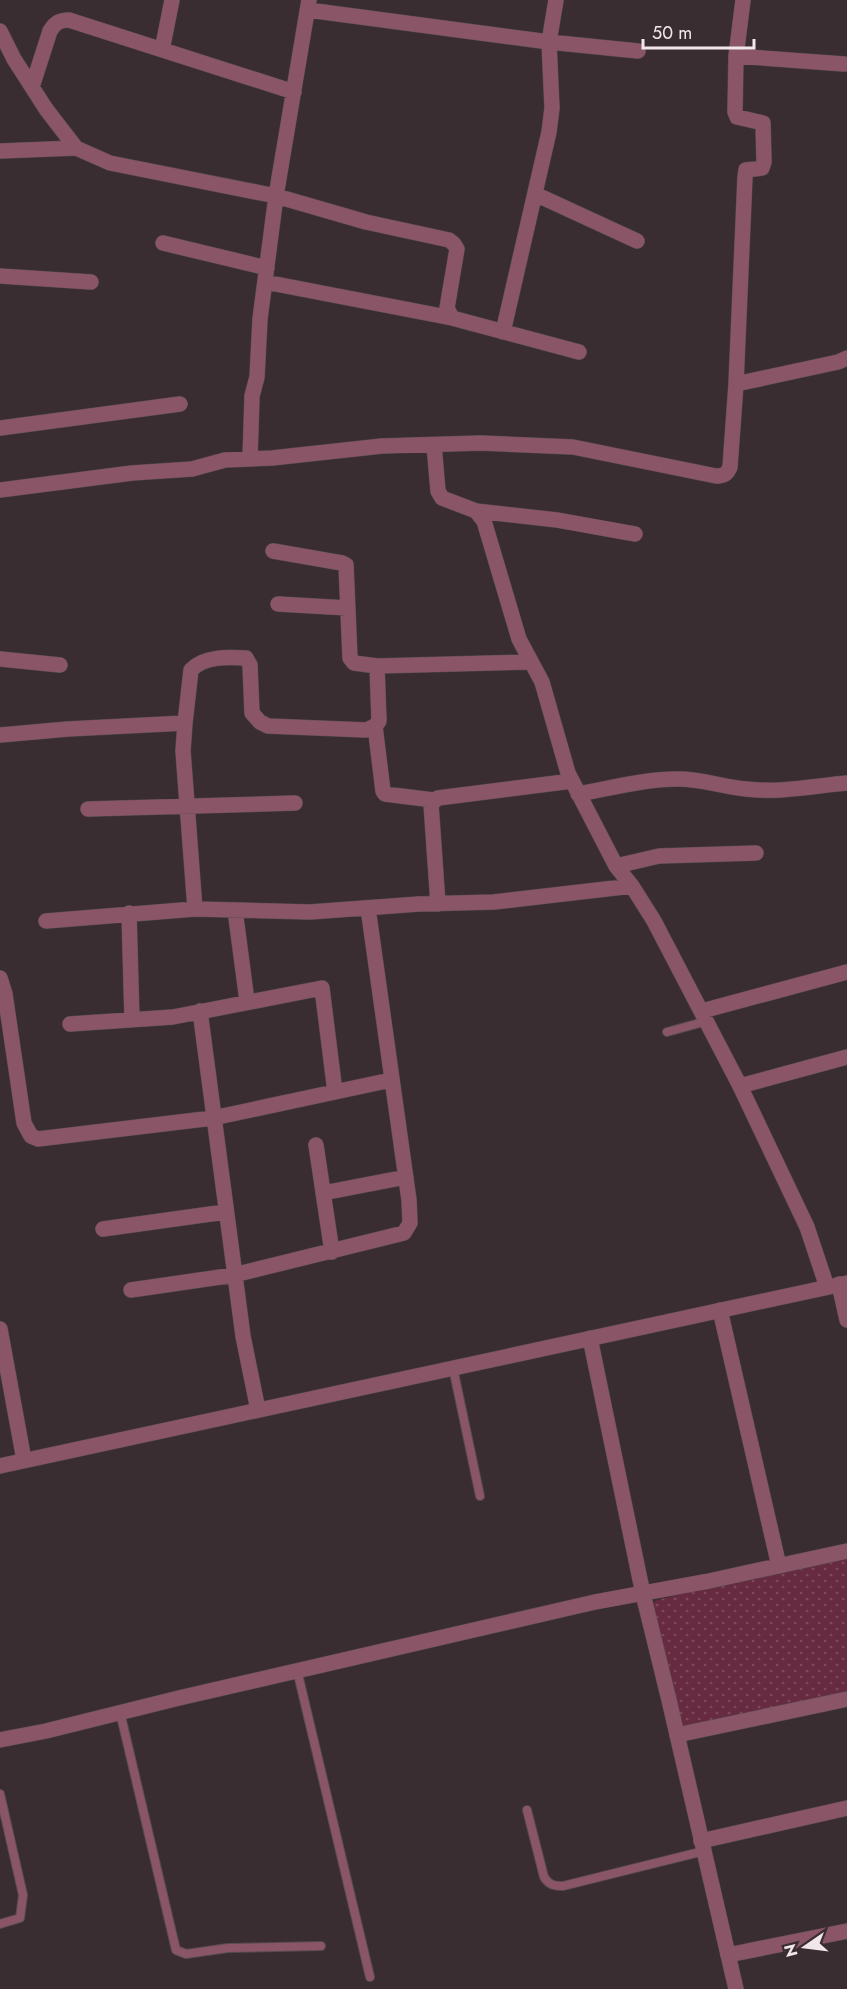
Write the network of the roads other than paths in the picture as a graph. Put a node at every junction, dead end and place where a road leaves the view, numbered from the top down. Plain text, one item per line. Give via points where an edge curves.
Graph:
1 (172, 0) edge
2 (555, 0) edge
3 (743, 0) edge
4 (309, 5) edge
5 (0, 31) edge
6 (549, 42) junction
7 (162, 50) junction
8 (638, 51) dead end
9 (736, 56) junction
10 (844, 64) dead end
11 (32, 87) junction
12 (294, 92) junction
13 (76, 148) junction
14 (0, 151) edge
15 (535, 194) junction
16 (276, 196) junction
17 (638, 241) dead end
18 (163, 243) dead end
19 (266, 275) junction
20 (0, 276) edge
21 (91, 282) dead end
22 (452, 318) junction
23 (503, 332) junction
24 (579, 352) dead end
25 (847, 358) edge
26 (736, 384) junction
27 (180, 404) dead end
28 (0, 428) edge
29 (434, 445) junction
30 (250, 459) junction
31 (0, 490) edge
32 (476, 511) junction
33 (635, 534) dead end
34 (273, 551) dead end
35 (278, 604) dead end
36 (348, 608) junction
37 (0, 659) edge
38 (531, 662) junction
39 (60, 665) dead end
40 (377, 666) junction
41 (185, 723) junction
42 (375, 726) junction
43 (0, 735) edge
44 (847, 783) edge
45 (575, 787) junction
46 (433, 800) junction
47 (295, 803) dead end
48 (186, 806) junction
49 (88, 809) dead end
50 (756, 853) dead end
51 (616, 866) junction
52 (632, 886) junction
53 (438, 904) junction
54 (368, 908) junction
55 (195, 909) junction
56 (235, 910) junction
57 (129, 913) junction
58 (46, 921) dead end
59 (847, 972) edge
60 (0, 978) edge
61 (247, 1001) junction
62 (200, 1011) junction
63 (704, 1016) junction
64 (132, 1020) junction
65 (70, 1024) dead end
66 (667, 1032) dead end
67 (847, 1057) edge
68 (391, 1080) junction
69 (740, 1086) junction
70 (335, 1092) junction
71 (213, 1118) junction
72 (316, 1144) dead end
73 (406, 1177) junction
74 (323, 1193) junction
75 (225, 1212) junction
76 (103, 1229) dead end
77 (332, 1251) junction
78 (234, 1275) junction
79 (838, 1285) edge
80 (131, 1290) dead end
81 (720, 1310) junction
82 (847, 1320) edge
83 (0, 1329) edge
84 (590, 1338) junction
85 (453, 1368) junction
86 (258, 1410) junction
87 (24, 1460) junction
88 (0, 1466) edge
89 (480, 1496) dead end
90 (847, 1551) edge
91 (779, 1566) junction
92 (643, 1594) junction
93 (297, 1670) junction
94 (847, 1699) edge
95 (120, 1712) junction
96 (677, 1735) junction
97 (0, 1740) edge
98 (0, 1794) edge
99 (847, 1808) edge
100 (527, 1810) dead end
101 (703, 1846) junction
102 (0, 1924) edge
103 (847, 1931) edge
104 (321, 1946) dead end
105 (728, 1955) junction
106 (370, 1977) dead end
107 (736, 1989) edge

1 - 7 street
2 - 6 street
3 - 9 street
4 - 6 street
4 - 12 street
5 - 11 street
6 - 8 street
6 - 15 street via 551,120
7 - 11 street via 60,20 50,31
7 - 12 street
9 - 10 street
9 - 26 street via 735,112 737,117 763,123 765,140 762,168 746,170 745,177
11 - 13 street
12 - 16 street
13 - 14 street
13 - 16 street via 110,163
15 - 17 street
15 - 23 street
16 - 19 street
16 - 22 street via 366,222 431,234 454,244 457,249 447,308
18 - 19 street
19 - 22 street
19 - 30 street via 250,413
20 - 21 street
22 - 23 street
23 - 24 street
25 - 26 street
26 - 29 street via 730,467 722,476 573,447
27 - 28 street
29 - 30 street
29 - 32 street via 442,498
30 - 31 street
32 - 33 street
32 - 38 street via 484,521 519,639
34 - 36 street via 346,566
35 - 36 street
36 - 40 street via 350,658 354,663
37 - 39 street
38 - 40 street
38 - 45 street via 542,682
40 - 42 street via 379,721
41 - 42 street via 191,670 200,662 246,658 250,664 252,713 260,722 268,726 366,730
41 - 43 street
41 - 48 street
42 - 46 street via 385,794
44 - 45 street via 754,790 678,779
45 - 46 street
45 - 51 street
46 - 53 street
47 - 48 street
48 - 49 street
48 - 55 street
50 - 51 street via 659,855
51 - 52 street
52 - 53 street via 494,902
52 - 63 street
53 - 54 street
54 - 56 street via 310,912
54 - 68 street
55 - 56 street
55 - 57 street
56 - 61 street
57 - 58 street
57 - 64 street
59 - 63 street
60 - 71 street via 24,1123 31,1136 73,1136
61 - 62 street
61 - 70 street via 321,988
62 - 64 street
62 - 71 street
63 - 66 lane
63 - 69 street
64 - 65 street
67 - 69 street
68 - 70 street
68 - 73 street
69 - 79 street
70 - 71 street
71 - 75 street
72 - 74 street
73 - 74 street
73 - 77 street via 410,1223 404,1233
74 - 77 street
75 - 76 street
75 - 78 street
77 - 78 street
78 - 80 street
78 - 86 street
79 - 81 street
79 - 82 street
81 - 84 street
81 - 91 street
83 - 87 street
84 - 85 street
84 - 92 street
85 - 86 street
85 - 89 lane
86 - 87 street
87 - 88 street
90 - 91 street
91 - 92 street
92 - 93 street
92 - 96 street
93 - 95 street
93 - 106 lane
94 - 96 street
95 - 97 street
95 - 104 lane via 176,1950 186,1954 228,1948
96 - 101 street
98 - 102 lane via 23,1895 20,1918
99 - 101 street
100 - 101 lane via 544,1877 554,1886
101 - 105 street
103 - 105 street
105 - 107 street

